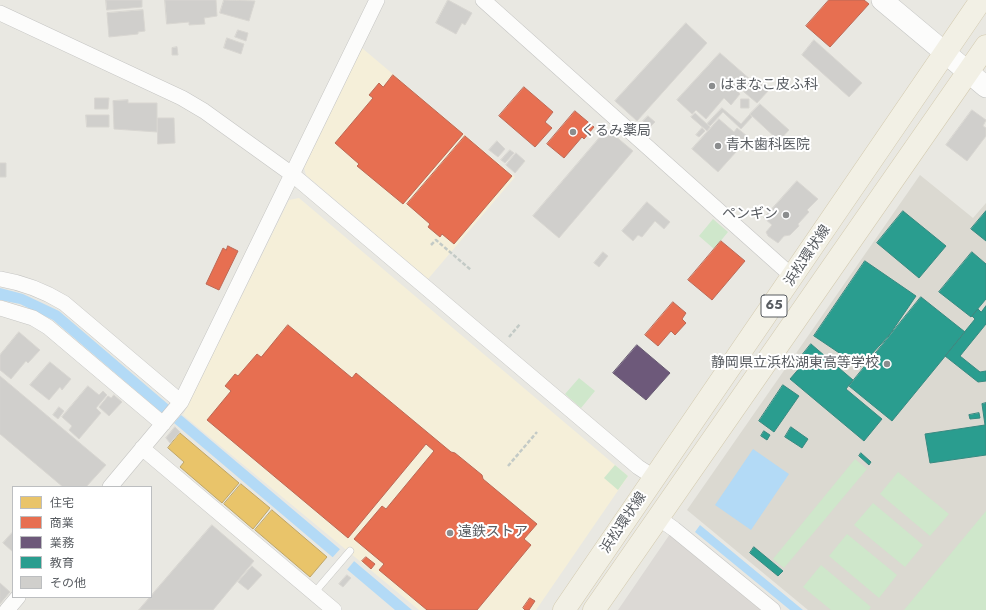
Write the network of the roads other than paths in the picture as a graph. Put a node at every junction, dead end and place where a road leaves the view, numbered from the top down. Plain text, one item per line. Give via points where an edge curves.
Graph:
1 (377, 0) edge
2 (483, 0) edge
3 (882, 0) edge
4 (981, 0) edge
5 (0, 13) edge
6 (986, 46) edge
7 (946, 53) junction
8 (967, 71) junction
9 (986, 86) edge
10 (292, 175) junction
11 (793, 277) junction
12 (0, 279) edge
13 (0, 308) edge
14 (181, 402) junction
15 (162, 424) junction
16 (142, 448) junction
17 (655, 478) junction
18 (111, 486) edge
19 (657, 517) junction
20 (349, 552) dead end
21 (314, 593) junction
22 (17, 598) edge
23 (7, 610) edge
24 (334, 610) edge
25 (564, 610) edge
26 (594, 610) edge
27 (773, 610) edge

1 - 10 street
2 - 11 street
3 - 7 street
4 - 7 main road, 浜松環状線 / 65
5 - 10 street via 193,104
6 - 8 main road, 浜松環状線 / 65
7 - 8 street
7 - 11 main road, 浜松環状線 / 65
8 - 9 street
8 - 19 main road, 浜松環状線 / 65
10 - 14 street
10 - 17 street via 638,467
11 - 17 main road, 浜松環状線 / 65
12 - 14 street via 26,284 64,303
13 - 15 street via 33,318 48,327
14 - 15 street
15 - 16 street
16 - 18 street
16 - 21 street
17 - 25 main road, 浜松環状線 / 65
19 - 26 main road, 浜松環状線 / 65
19 - 27 street via 674,528
20 - 21 lane
21 - 24 street
22 - 23 street

